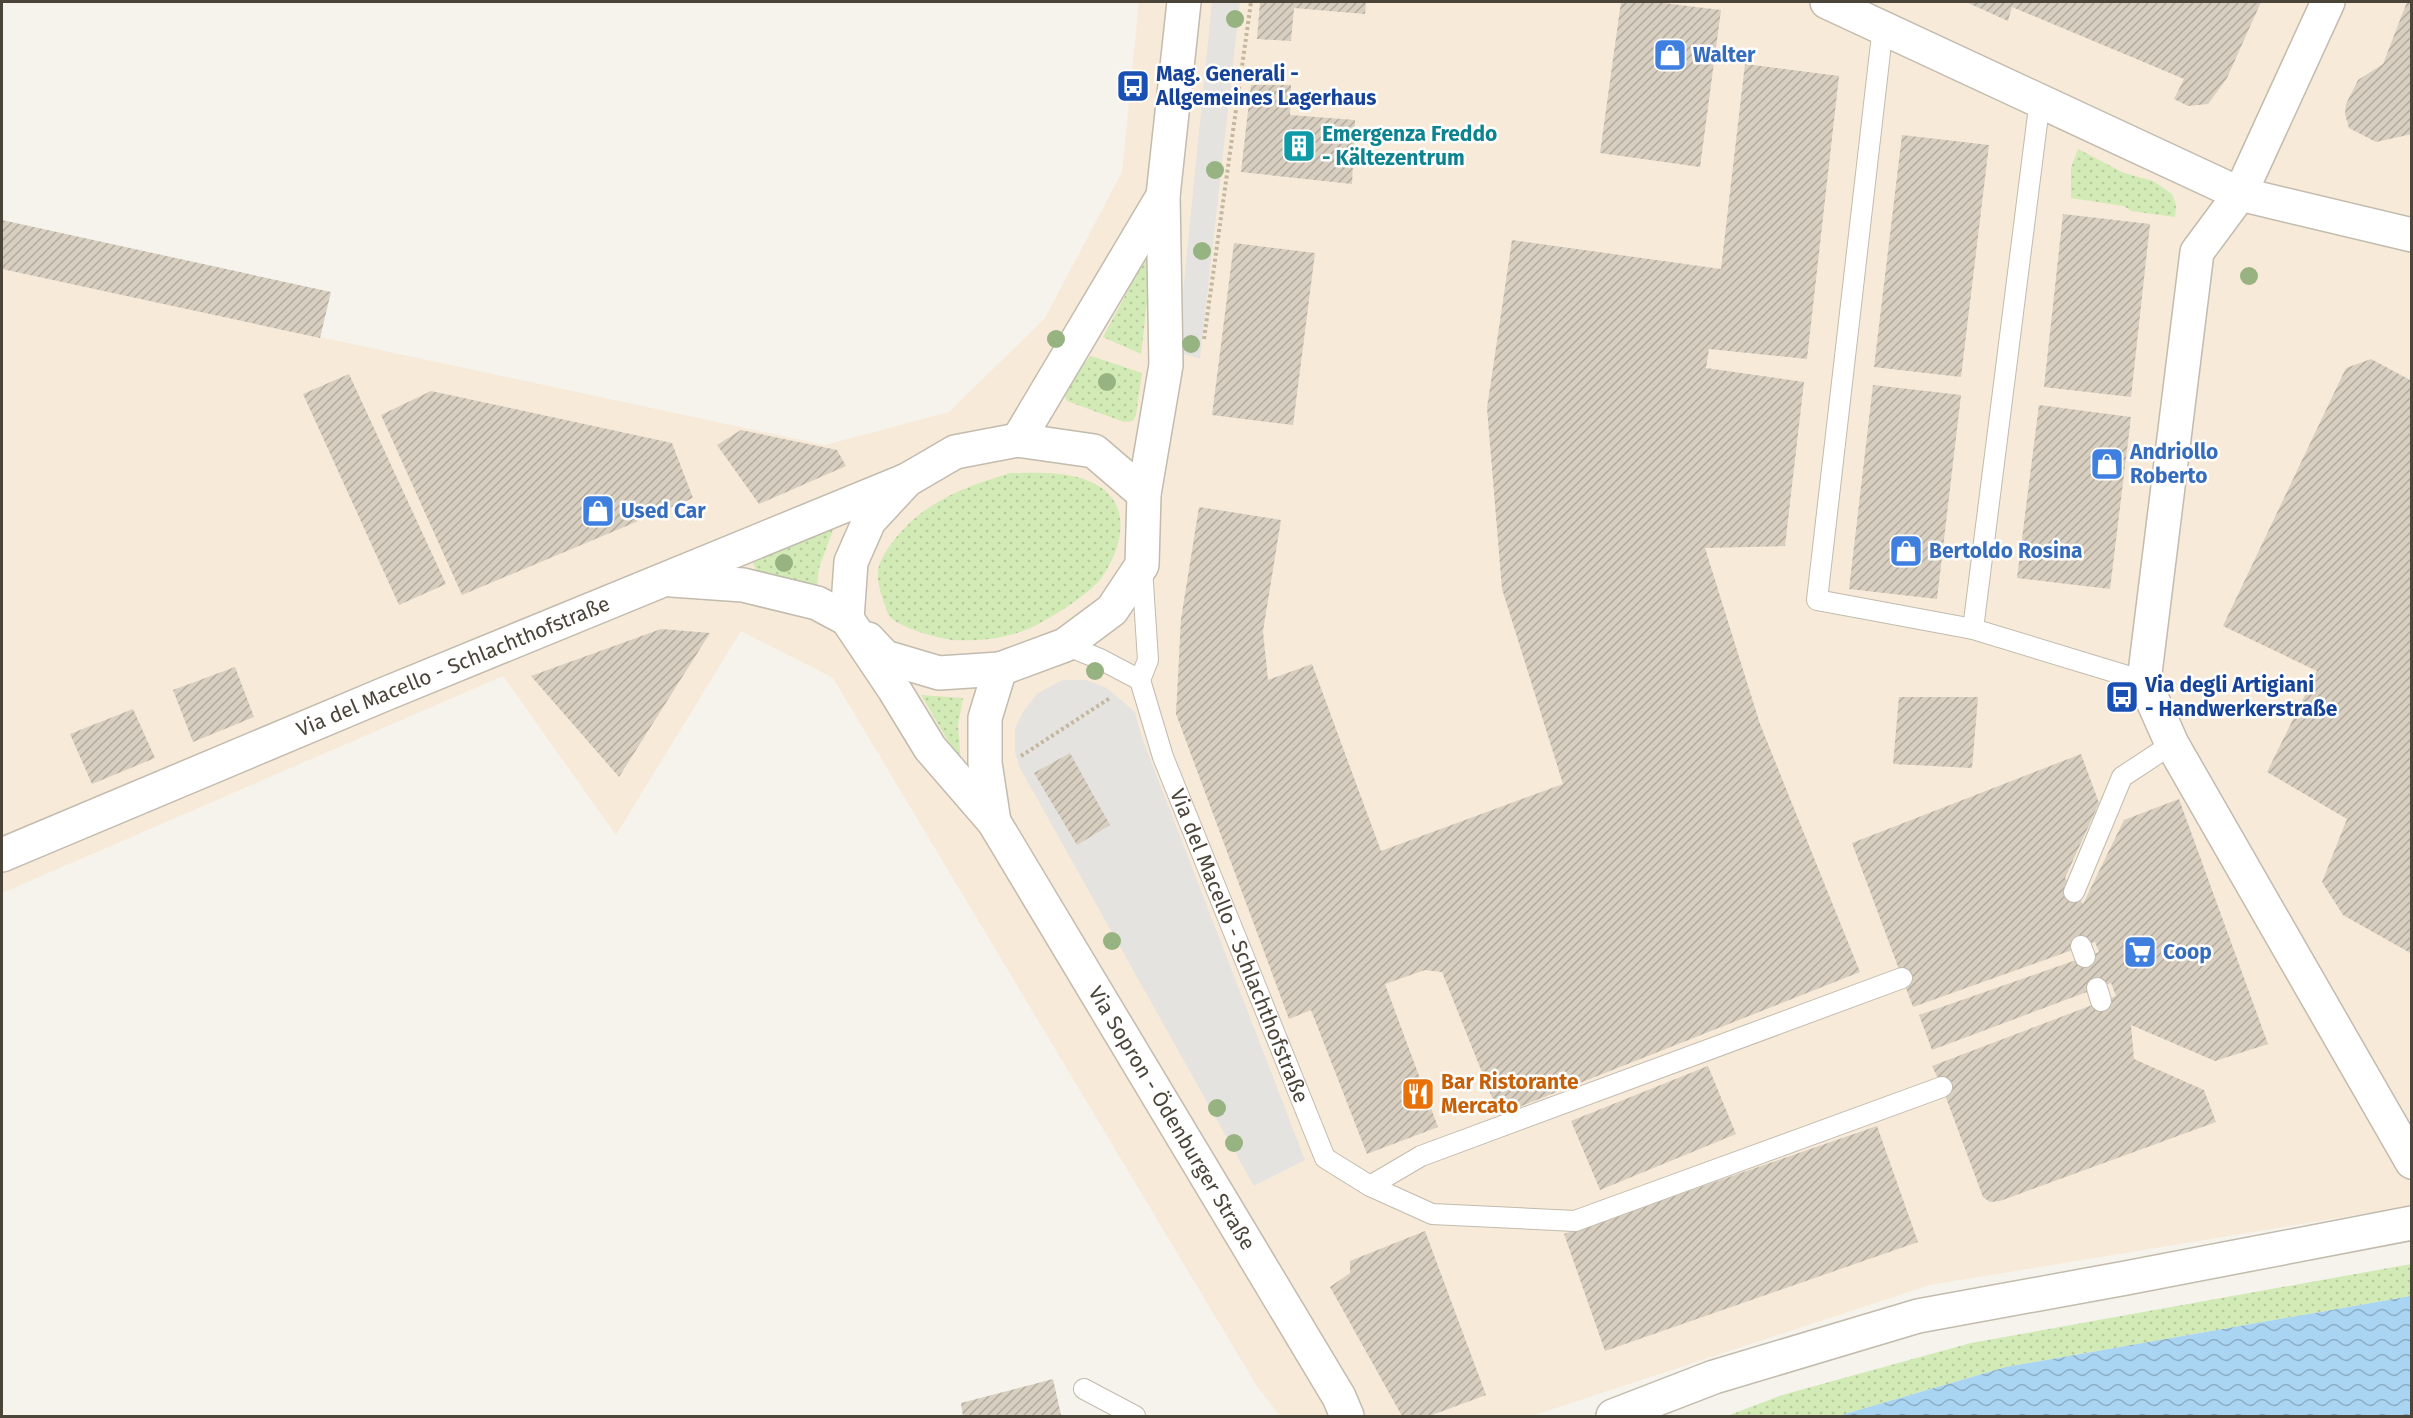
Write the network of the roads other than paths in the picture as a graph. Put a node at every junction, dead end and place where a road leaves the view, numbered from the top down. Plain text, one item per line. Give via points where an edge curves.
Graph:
1 (1184, 2) edge
2 (1827, 2) edge
3 (2328, 2) edge
4 (1883, 26) junction
5 (2040, 99) junction
6 (2240, 194) junction
7 (1163, 196) junction
8 (2412, 235) edge
9 (1018, 440) junction
10 (907, 480) junction
11 (1144, 494) junction
12 (1142, 565) junction
13 (664, 580) junction
14 (847, 619) junction
15 (1973, 629) junction
16 (1065, 645) junction
17 (1000, 669) junction
18 (1140, 680) junction
19 (2144, 681) junction
20 (2172, 744) junction
21 (994, 822) junction
22 (2, 855) edge
23 (2074, 892) dead end
24 (1902, 978) dead end
25 (1942, 1087) dead end
26 (2412, 1162) edge
27 (1370, 1186) junction
28 (2412, 1223) edge
29 (1084, 1389) dead end
30 (1136, 1416) edge
31 (1347, 1416) edge
32 (1613, 1416) edge

1 - 7 street
2 - 4 street
3 - 6 street
4 - 5 street
4 - 15 lane via 1817,600
5 - 6 street
5 - 15 lane
6 - 8 street
6 - 19 street via 2197,252
7 - 9 street
7 - 11 street via 1166,365
9 - 10 street, Via del Macello - Schlachthofstraße via 955,452
9 - 11 street, Via del Macello - Schlachthofstraße via 1094,451
10 - 13 street, Via del Macello - Schlachthofstraße
10 - 14 street, Via del Macello - Schlachthofstraße via 869,521 851,562
11 - 12 street
12 - 16 street via 1112,610
12 - 18 lane via 1148,660
13 - 14 street via 743,585 817,603
13 - 22 street, Via del Macello - Schlachthofstraße
14 - 17 street via 885,657 939,673
14 - 21 street via 930,748
15 - 19 lane
16 - 17 street
16 - 18 lane
17 - 21 street via 985,718 985,763
18 - 27 lane, Via del Macello - Schlachthofstraße via 1167,767 1326,1158
19 - 20 street
20 - 23 lane via 2122,777
20 - 26 street
21 - 31 street, Via Sopron - Ödenburger Straße
24 - 27 lane via 1421,1156
25 - 27 lane, Via del Macello - Schlachthofstraße via 1575,1221 1432,1214
28 - 32 street via 1918,1316 1714,1377
29 - 30 lane

